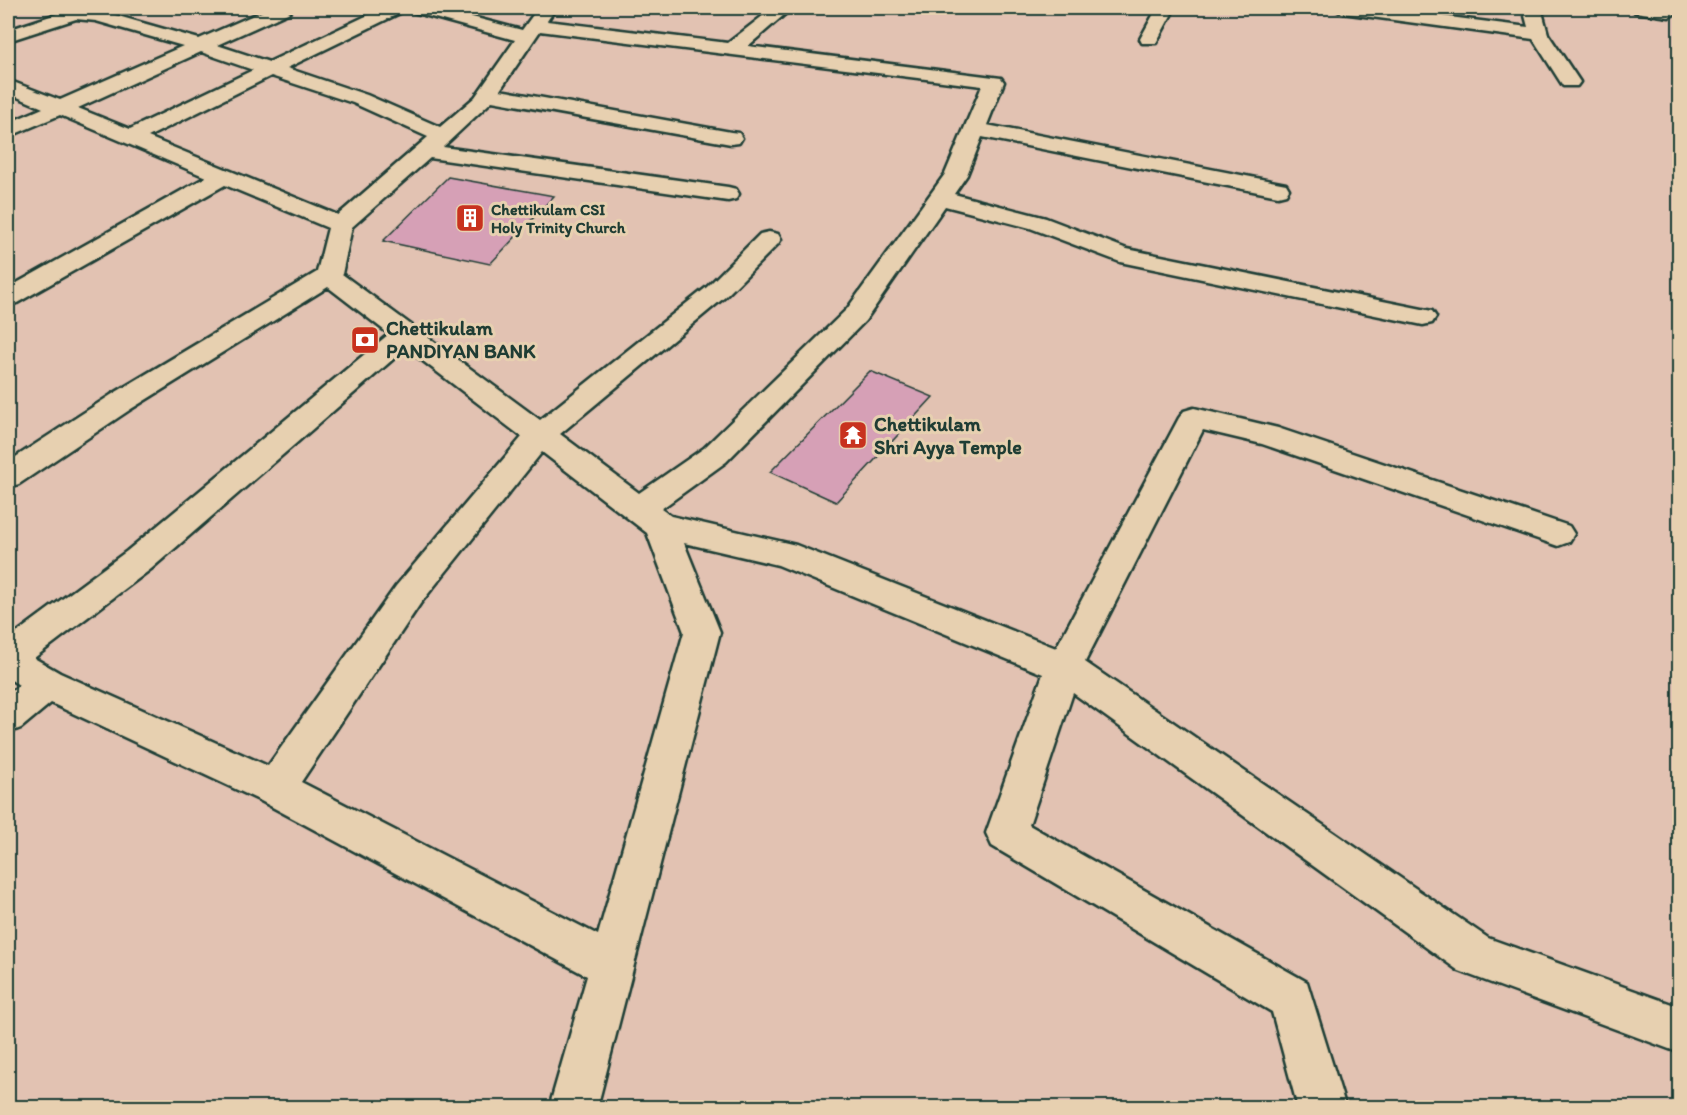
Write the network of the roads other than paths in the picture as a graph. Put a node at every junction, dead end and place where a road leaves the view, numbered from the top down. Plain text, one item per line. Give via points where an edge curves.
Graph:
1 (121, 8) edge
2 (284, 8) edge
3 (396, 8) edge
4 (419, 8) edge
5 (783, 8) edge
6 (1166, 8) edge
7 (1342, 8) edge
8 (1532, 8) edge
9 (1641, 8) edge
10 (1669, 12) dead end
11 (98, 16) junction
12 (536, 23) edge
13 (9, 26) edge
14 (1539, 34) junction
15 (1149, 39) dead end
16 (199, 45) junction
17 (733, 49) junction
18 (270, 69) junction
19 (1570, 82) dead end
20 (8, 86) edge
21 (488, 94) junction
22 (59, 108) junction
23 (975, 129) junction
24 (8, 131) edge
25 (130, 137) junction
26 (731, 138) dead end
27 (434, 143) junction
28 (224, 176) junction
29 (1278, 189) dead end
30 (728, 194) dead end
31 (940, 198) junction
32 (341, 225) junction
33 (769, 239) dead end
34 (329, 276) junction
35 (8, 298) edge
36 (1423, 317) dead end
37 (406, 334) junction
38 (540, 435) junction
39 (8, 476) edge
40 (650, 517) junction
41 (1558, 534) dead end
42 (8, 659) edge
43 (1064, 667) junction
44 (47, 684) junction
45 (8, 717) edge
46 (275, 788) junction
47 (611, 965) junction
48 (1680, 1030) edge
49 (573, 1107) edge
50 (1322, 1107) edge

1 - 11 street
2 - 16 street
3 - 18 street
4 - 12 street
5 - 17 street
6 - 15 street
7 - 14 street
8 - 14 street
9 - 10 street
11 - 13 street via 75,13 31,28
11 - 16 street
12 - 17 street
12 - 21 street
14 - 19 street
16 - 18 street
16 - 22 street
17 - 23 street via 994,82
18 - 25 street
18 - 27 street via 360,99
20 - 22 street
21 - 26 street
21 - 27 street
22 - 24 street
22 - 25 street
23 - 29 street
23 - 31 street via 956,175
25 - 28 street
27 - 30 street
27 - 32 street
28 - 32 street
28 - 35 street
31 - 36 street via 1038,223 1120,255
31 - 40 street via 856,315
32 - 34 street
33 - 38 street via 716,292
34 - 37 street
34 - 39 street via 121,402
37 - 38 street
37 - 42 street via 139,560
38 - 40 street
38 - 46 street via 408,595
40 - 43 street via 784,554
40 - 47 street via 702,632
41 - 43 street via 1268,435 1194,418
42 - 44 street
43 - 48 street via 1475,955
43 - 50 street via 1006,833 1291,998
44 - 45 street
44 - 46 street
46 - 47 street
47 - 49 street

